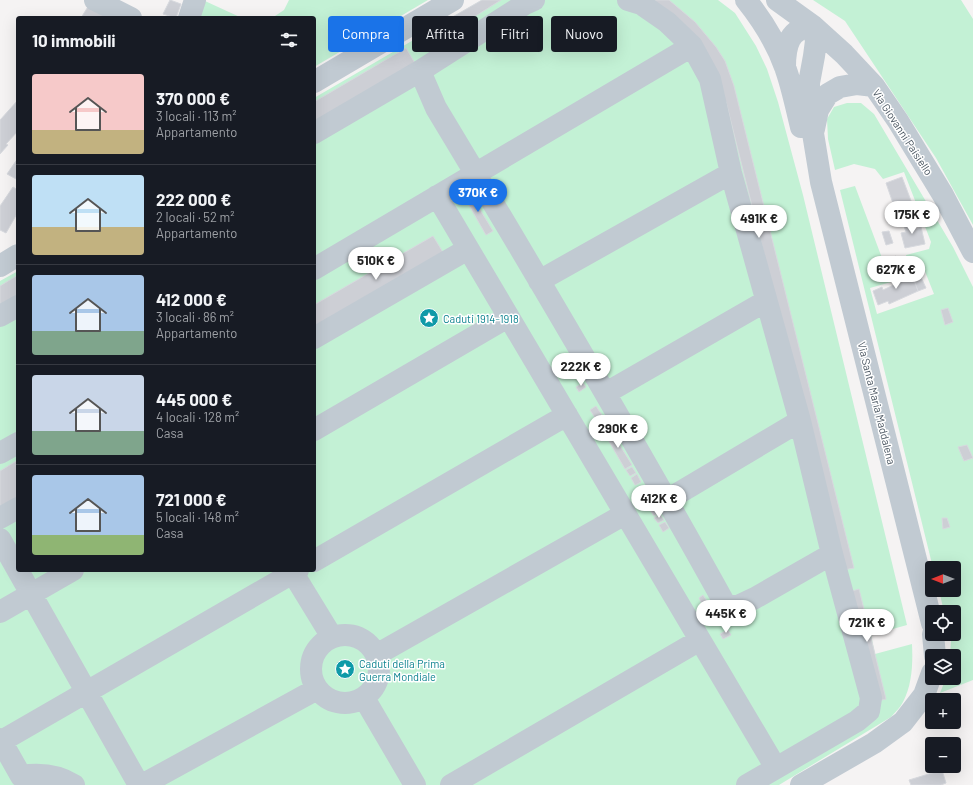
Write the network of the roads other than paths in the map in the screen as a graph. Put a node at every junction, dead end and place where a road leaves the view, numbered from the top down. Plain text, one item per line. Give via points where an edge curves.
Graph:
1 (95, 0) edge
2 (195, 0) edge
3 (454, 0) edge
4 (534, 0) edge
5 (628, 0) edge
6 (746, 0) edge
7 (777, 0) edge
8 (127, 16) edge
9 (190, 16) edge
10 (813, 26) junction
11 (692, 46) junction
12 (785, 66) junction
13 (420, 71) junction
14 (316, 81) edge
15 (874, 86) junction
16 (316, 132) edge
17 (813, 134) junction
18 (476, 173) junction
19 (731, 173) junction
20 (821, 182) junction
21 (437, 196) junction
22 (468, 249) junction
23 (973, 252) edge
24 (16, 256) edge
25 (0, 266) edge
26 (316, 268) edge
27 (539, 281) junction
28 (766, 301) junction
29 (16, 307) edge
30 (0, 316) edge
31 (508, 317) junction
32 (316, 337) edge
33 (606, 393) junction
34 (567, 416) junction
35 (800, 421) junction
36 (316, 429) edge
37 (16, 444) edge
38 (0, 454) edge
39 (667, 500) junction
40 (16, 509) edge
41 (625, 514) junction
42 (0, 518) edge
43 (0, 539) edge
44 (832, 554) junction
45 (316, 560) edge
46 (16, 567) edge
47 (19, 572) edge
48 (70, 572) edge
49 (292, 572) edge
50 (295, 572) edge
51 (31, 594) junction
52 (927, 605) edge
53 (0, 612) edge
54 (332, 637) junction
55 (700, 640) junction
56 (376, 655) junction
57 (928, 685) edge
58 (317, 689) junction
59 (86, 692) junction
60 (364, 698) junction
61 (0, 741) edge
62 (776, 768) junction
63 (74, 785) edge
64 (139, 785) edge
65 (142, 785) edge
66 (416, 785) edge
67 (451, 785) edge
68 (747, 785) edge
69 (800, 785) edge

1 - 8 street
2 - 9 street
3 - 14 street
4 - 13 street
5 - 11 street via 641,4 667,22
6 - 12 street, Via Santa Maria Maddalena via 772,38
7 - 10 street
10 - 12 street, Via Santa Maria Maddalena via 805,26 798,30 789,40 785,51
10 - 15 street, Via Giovanni Paisiello
10 - 17 street, Via Santa Maria Maddalena via 816,41 809,109
11 - 18 street
11 - 19 street via 710,79
12 - 20 street, Via Santa Maria Maddalena via 802,130
13 - 16 street
13 - 18 street via 436,108
15 - 17 street, Via Santa Maria Maddalena via 857,84 840,87 828,94 818,110
15 - 23 street, Via Giovanni Paisiello via 943,195
17 - 20 street, Via Santa Maria Maddalena
18 - 21 street
18 - 27 street
19 - 27 street
19 - 28 street
20 - 52 street, Via Santa Maria Maddalena
21 - 22 street
21 - 26 street
22 - 31 street
22 - 32 street
24 - 25 street
27 - 33 street
28 - 33 street
28 - 35 street
29 - 30 street
31 - 34 street
31 - 36 street
33 - 39 street
34 - 41 street
34 - 45 street
35 - 39 street
35 - 44 street
37 - 38 street
39 - 44 street via 725,604 736,607
40 - 42 street
41 - 55 street
41 - 56 street
43 - 46 street
44 - 62 street via 871,698 869,711 857,721
47 - 51 street
48 - 51 street
49 - 59 street
50 - 54 street
51 - 53 street
51 - 59 street
54 - 56 street via 355,636 366,642
54 - 58 street via 318,648 312,659 312,677
55 - 62 street
55 - 67 street
56 - 60 street via 378,679 372,691
57 - 69 street via 924,695 903,722
58 - 60 street via 325,697 342,704 357,702
58 - 65 street
59 - 61 street
59 - 64 street
60 - 66 street
61 - 63 street via 21,776 49,775
62 - 68 street

